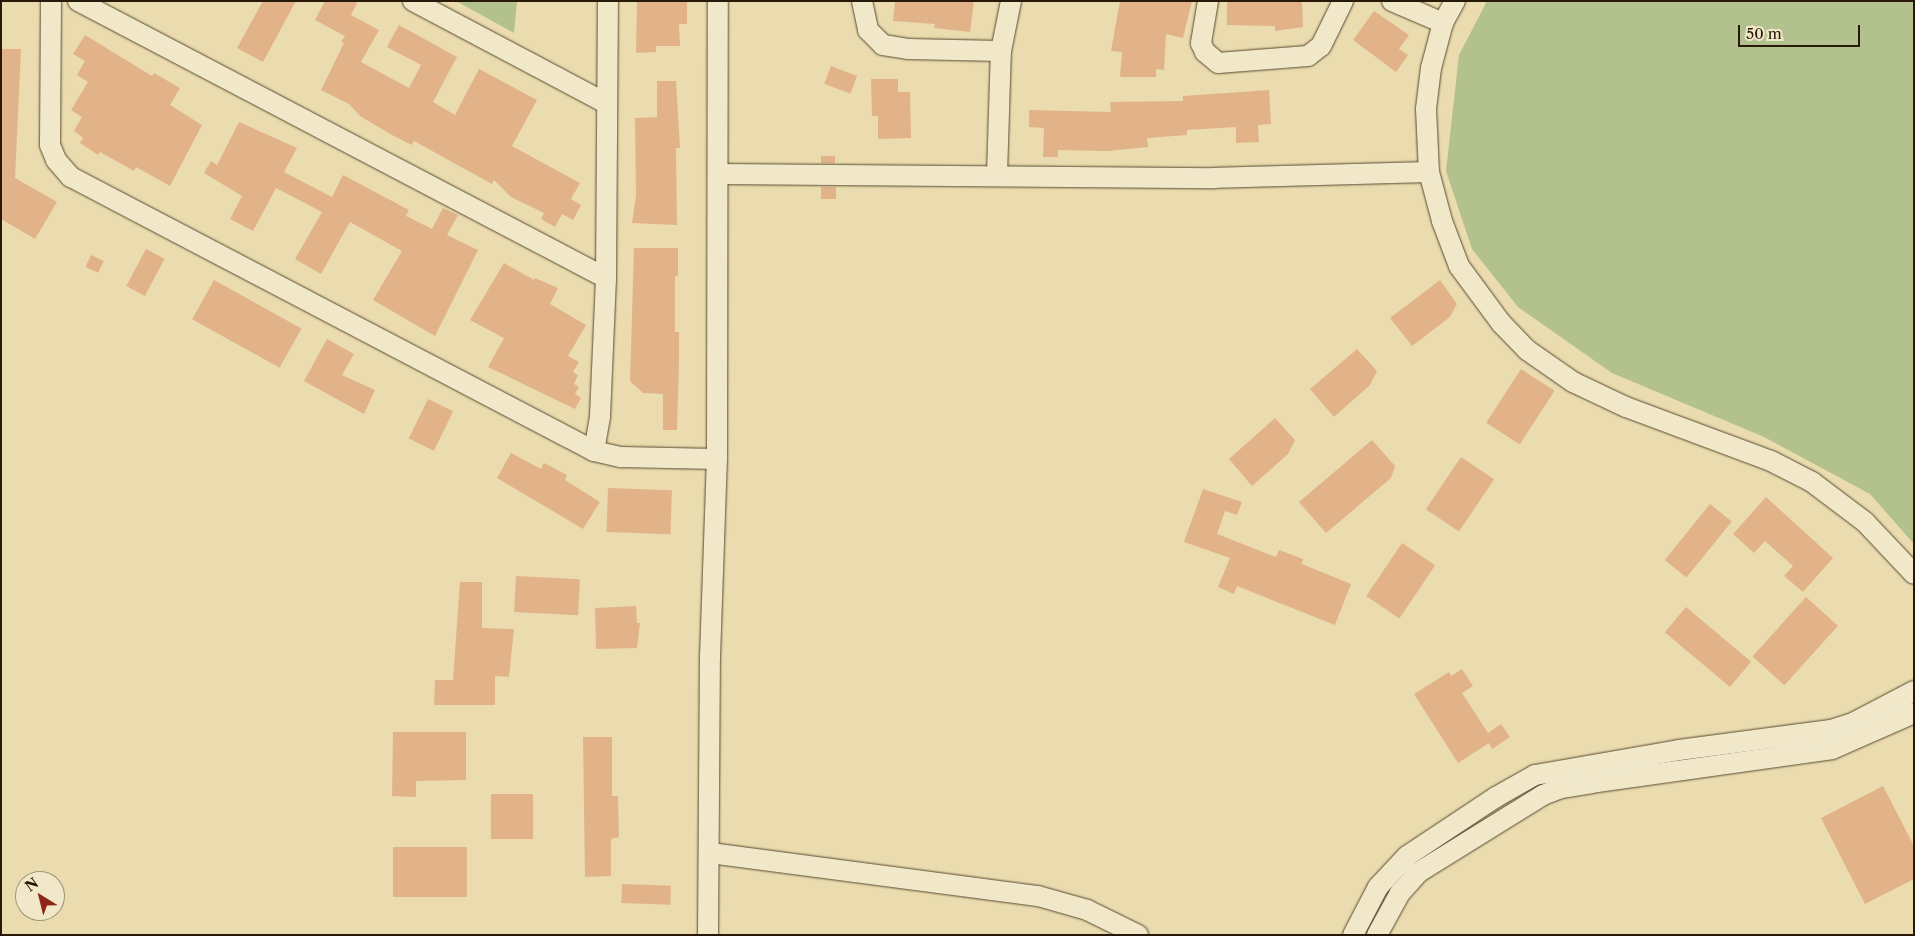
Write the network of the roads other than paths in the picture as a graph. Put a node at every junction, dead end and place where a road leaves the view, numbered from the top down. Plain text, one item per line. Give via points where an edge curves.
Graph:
1 (51, 1) edge
2 (78, 1) edge
3 (414, 1) edge
4 (608, 1) edge
5 (718, 1) edge
6 (862, 1) edge
7 (1011, 1) edge
8 (1208, 1) edge
9 (1343, 1) edge
10 (1392, 1) edge
11 (1455, 1) edge
12 (1443, 23) junction
13 (1000, 51) junction
14 (606, 103) junction
15 (1429, 172) junction
16 (719, 174) junction
17 (996, 175) junction
18 (606, 278) junction
19 (594, 451) junction
20 (717, 459) junction
21 (1914, 574) edge
22 (1914, 691) edge
23 (1914, 713) edge
24 (710, 853) junction
25 (708, 935) edge
26 (1138, 935) edge
27 (1353, 935) edge
28 (1377, 935) edge

1 - 19 street via 50,145 56,160 71,177
2 - 18 street
3 - 14 street
4 - 14 street
5 - 16 street
6 - 13 street via 868,30 883,45 908,49
7 - 13 street
8 - 9 street via 1201,43 1205,52 1218,63 1308,56 1321,46
10 - 12 street
11 - 12 street
12 - 15 street via 1431,68 1426,109
13 - 17 street
14 - 18 street
15 - 17 street via 1214,178
15 - 21 street via 1442,221 1459,266 1500,322 1527,350 1573,382 1626,407 1702,433 1812,482 1866,522
16 - 17 street
16 - 20 street
18 - 19 street via 600,416
19 - 20 street via 621,457
20 - 24 street via 710,657
22 - 27 street via 1853,723 1830,730 1679,750 1535,776 1496,797 1407,856 1378,887
23 - 28 street via 1832,749 1591,783 1543,795 1420,872 1400,893
24 - 25 street
24 - 26 street via 1038,896 1087,910

